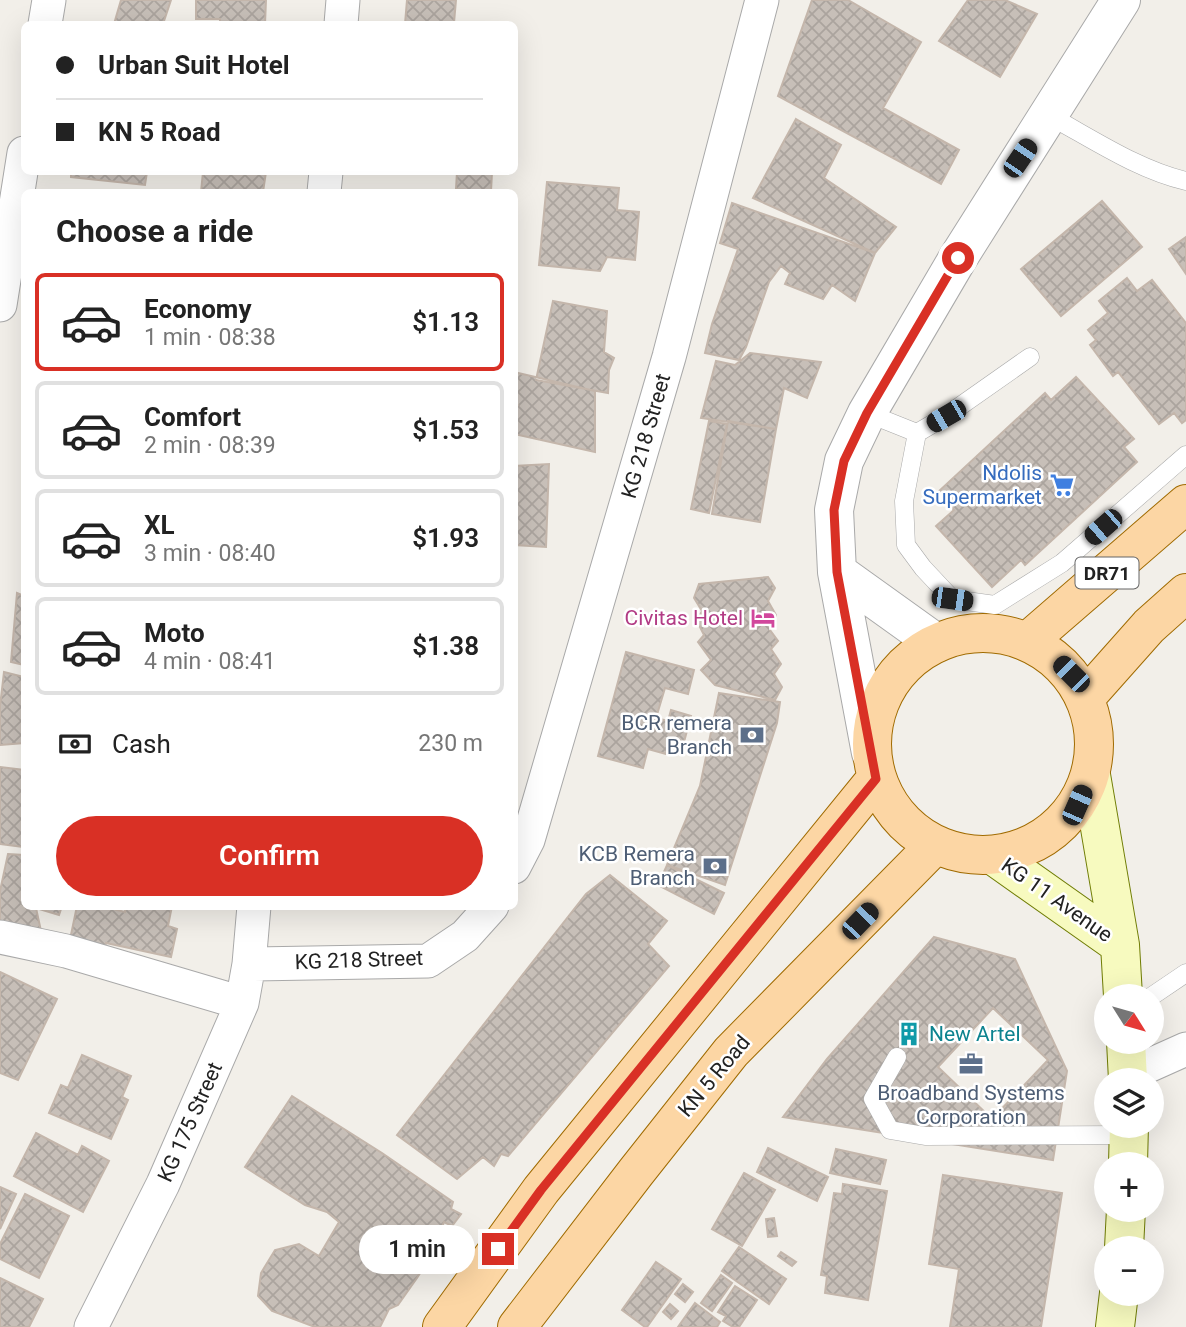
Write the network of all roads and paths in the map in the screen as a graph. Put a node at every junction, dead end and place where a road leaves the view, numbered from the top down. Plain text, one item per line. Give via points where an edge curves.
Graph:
1 (49, 0) edge
2 (343, 0) edge
3 (762, 0) edge
4 (1121, 0) edge
5 (46, 21) edge
6 (341, 21) edge
7 (1048, 115) junction
8 (21, 172) edge
9 (1186, 180) edge
10 (0, 305) edge
11 (1030, 357) dead end
12 (867, 413) junction
13 (917, 433) junction
14 (1186, 455) edge
15 (1186, 504) edge
16 (837, 572) junction
17 (1186, 593) edge
18 (1028, 642) junction
19 (936, 643) junction
20 (1085, 698) junction
21 (874, 766) junction
22 (1091, 775) junction
23 (934, 846) junction
24 (994, 856) junction
25 (518, 859) edge
26 (254, 910) edge
27 (488, 910) edge
28 (0, 937) edge
29 (1120, 944) junction
30 (249, 964) junction
31 (1186, 973) edge
32 (1122, 984) edge
33 (1164, 988) edge
34 (242, 1003) junction
35 (1186, 1049) edge
36 (897, 1057) dead end
37 (1127, 1065) edge
38 (1129, 1141) edge
39 (1117, 1306) edge
40 (91, 1327) edge
41 (442, 1327) edge
42 (517, 1327) edge
43 (1115, 1327) edge

1 - 5 street
2 - 6 street
3 - 25 street, KG 218 Street via 669,357 528,840
4 - 7 street
7 - 9 lane via 1129,159
7 - 12 street
8 - 10 street
11 - 13 lane
12 - 13 lane
12 - 16 street via 844,461 834,510
13 - 14 lane via 904,501 906,545 952,599 995,605 1062,563
15 - 18 main road, DR71
16 - 19 street
16 - 21 street
17 - 20 main road
18 - 19 main road via 998,633 965,634
18 - 20 main road via 1052,655 1071,674
19 - 21 main road via 908,662 887,688 874,720
20 - 22 main road via 1095,736
21 - 23 main road via 889,806 909,829
21 - 41 main road via 541,1190
22 - 24 main road via 1077,805 1055,830 1027,848
22 - 29 main road, KG 11 Avenue
23 - 24 main road via 964,855
23 - 42 main road, KN 5 Road via 731,1052
24 - 29 main road, KG 11 Avenue
26 - 30 street, KG 175 Street
27 - 30 street, KG 218 Street via 465,936 428,961
28 - 34 street via 66,951
29 - 32 main road, KG 11 Avenue
30 - 34 street, KG 175 Street
31 - 33 lane
34 - 40 street, KG 175 Street via 163,1184
35 - 37 street
36 - 38 lane via 873,1099 890,1130 925,1136
39 - 43 main road

